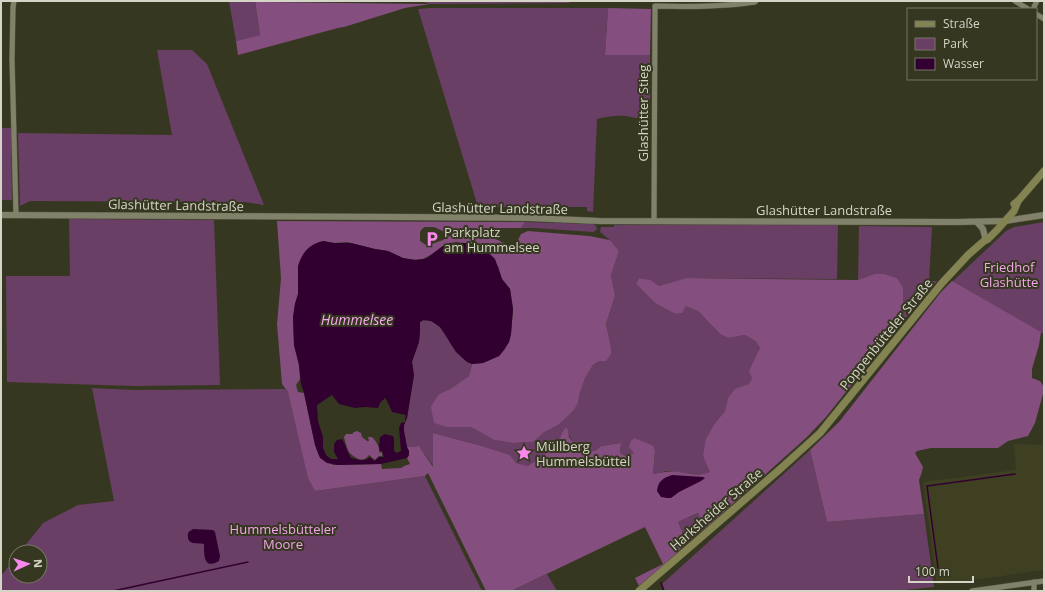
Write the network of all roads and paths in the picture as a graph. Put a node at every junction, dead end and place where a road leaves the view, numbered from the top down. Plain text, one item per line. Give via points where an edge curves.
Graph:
1 (14, 1) edge
2 (1014, 1) edge
3 (756, 2) edge
4 (1026, 8) edge
5 (1044, 171) edge
6 (1, 215) edge
7 (16, 215) junction
8 (1044, 215) edge
9 (654, 221) junction
10 (1002, 221) junction
11 (977, 222) junction
12 (984, 239) junction
13 (808, 444) joint
14 (1044, 581) edge
15 (1034, 582) junction
16 (639, 591) edge
17 (972, 591) edge
18 (1034, 591) edge

1 - 7 street via 12,59
2 - 4 street
3 - 9 street, Glashütter Stieg via 732,6 655,6
5 - 10 main road, Poppenbütteler Straße via 1018,201 1014,210
6 - 7 street, Glashütter Landstraße
7 - 9 street, Glashütter Landstraße
8 - 10 street, Glashütter Landstraße
9 - 11 street, Glashütter Landstraße
10 - 11 street, Glashütter Landstraße
10 - 12 main road, Poppenbütteler Straße via 988,239
11 - 12 street via 983,229
12 - 13 main road, Poppenbütteler Straße via 957,266
13 - 16 main road, Harksheider Straße
14 - 15 street
15 - 17 street
15 - 18 street

